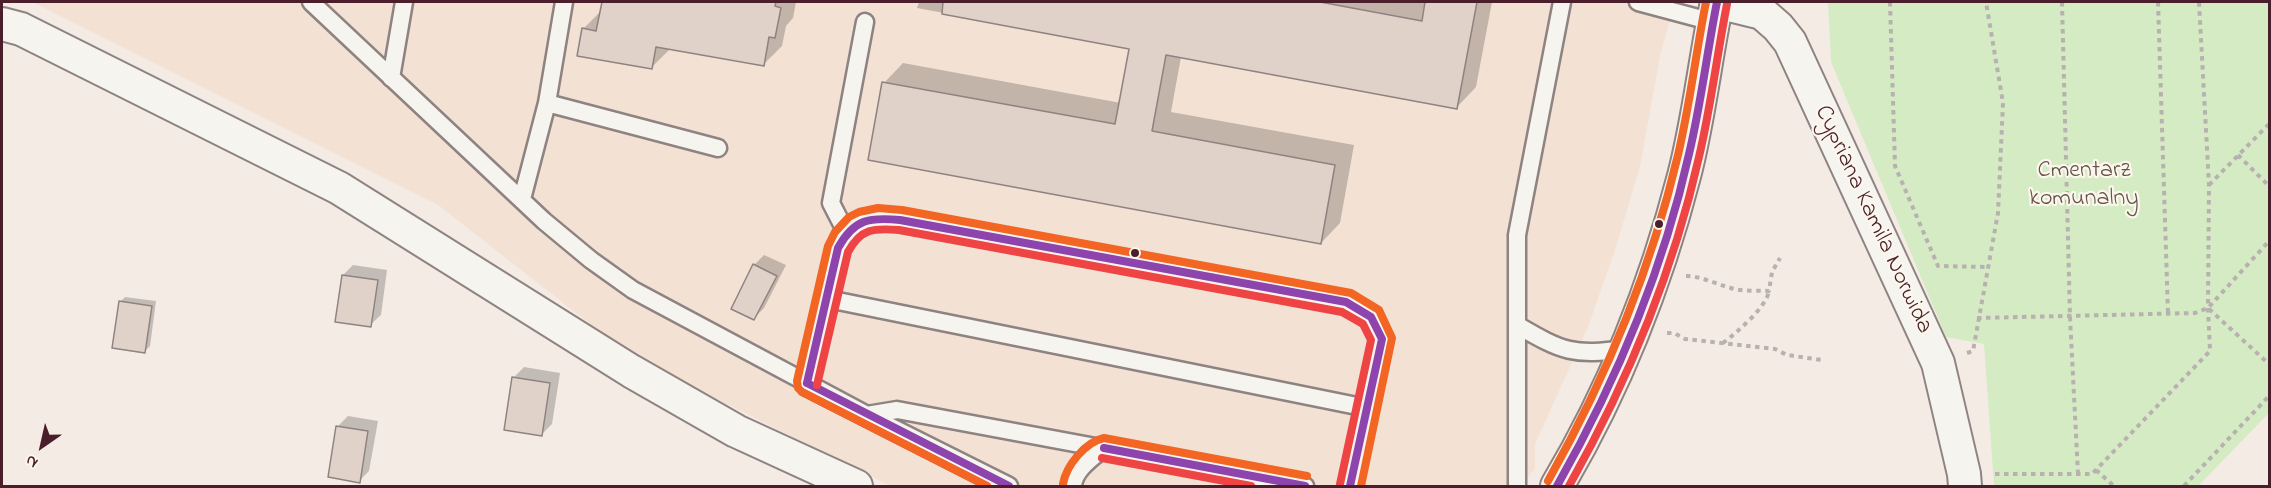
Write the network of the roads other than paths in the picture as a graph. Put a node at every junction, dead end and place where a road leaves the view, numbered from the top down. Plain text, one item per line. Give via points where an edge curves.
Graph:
1 (311, 2) edge
2 (404, 2) edge
3 (564, 2) edge
4 (1562, 2) edge
5 (1638, 2) edge
6 (1715, 9) edge
7 (865, 22) dead end
8 (2, 24) edge
9 (391, 78) junction
10 (547, 103) junction
11 (718, 148) dead end
12 (522, 199) junction
13 (846, 232) junction
14 (828, 299) junction
15 (1517, 325) junction
16 (1626, 349) junction
17 (807, 383) junction
18 (1367, 408) junction
19 (867, 415) junction
20 (1104, 448) junction
21 (1965, 480) edge
22 (856, 486) edge
23 (1009, 486) edge
24 (1073, 486) edge
25 (1305, 486) edge
26 (1350, 486) edge
27 (1517, 486) edge
28 (1557, 486) edge

1 - 9 lane
2 - 9 lane
3 - 10 lane
4 - 15 lane via 1517,235
5 - 6 lane
6 - 16 street via 1685,174
6 - 21 street, Cypriana Kamila Norwida via 1762,12 1790,42 1938,363
7 - 13 lane via 831,203
8 - 22 street via 21,29 339,188 736,431
9 - 12 lane
10 - 11 lane
10 - 12 lane
12 - 17 lane via 591,260 633,290
13 - 14 lane via 838,248
13 - 18 lane via 878,218 900,220 1346,302 1371,317 1382,339
14 - 17 lane
14 - 18 lane
15 - 16 lane via 1568,351
15 - 27 lane
16 - 28 street
17 - 19 lane
18 - 26 lane
19 - 20 lane via 897,410
19 - 23 lane
20 - 24 lane via 1084,465
20 - 25 lane

